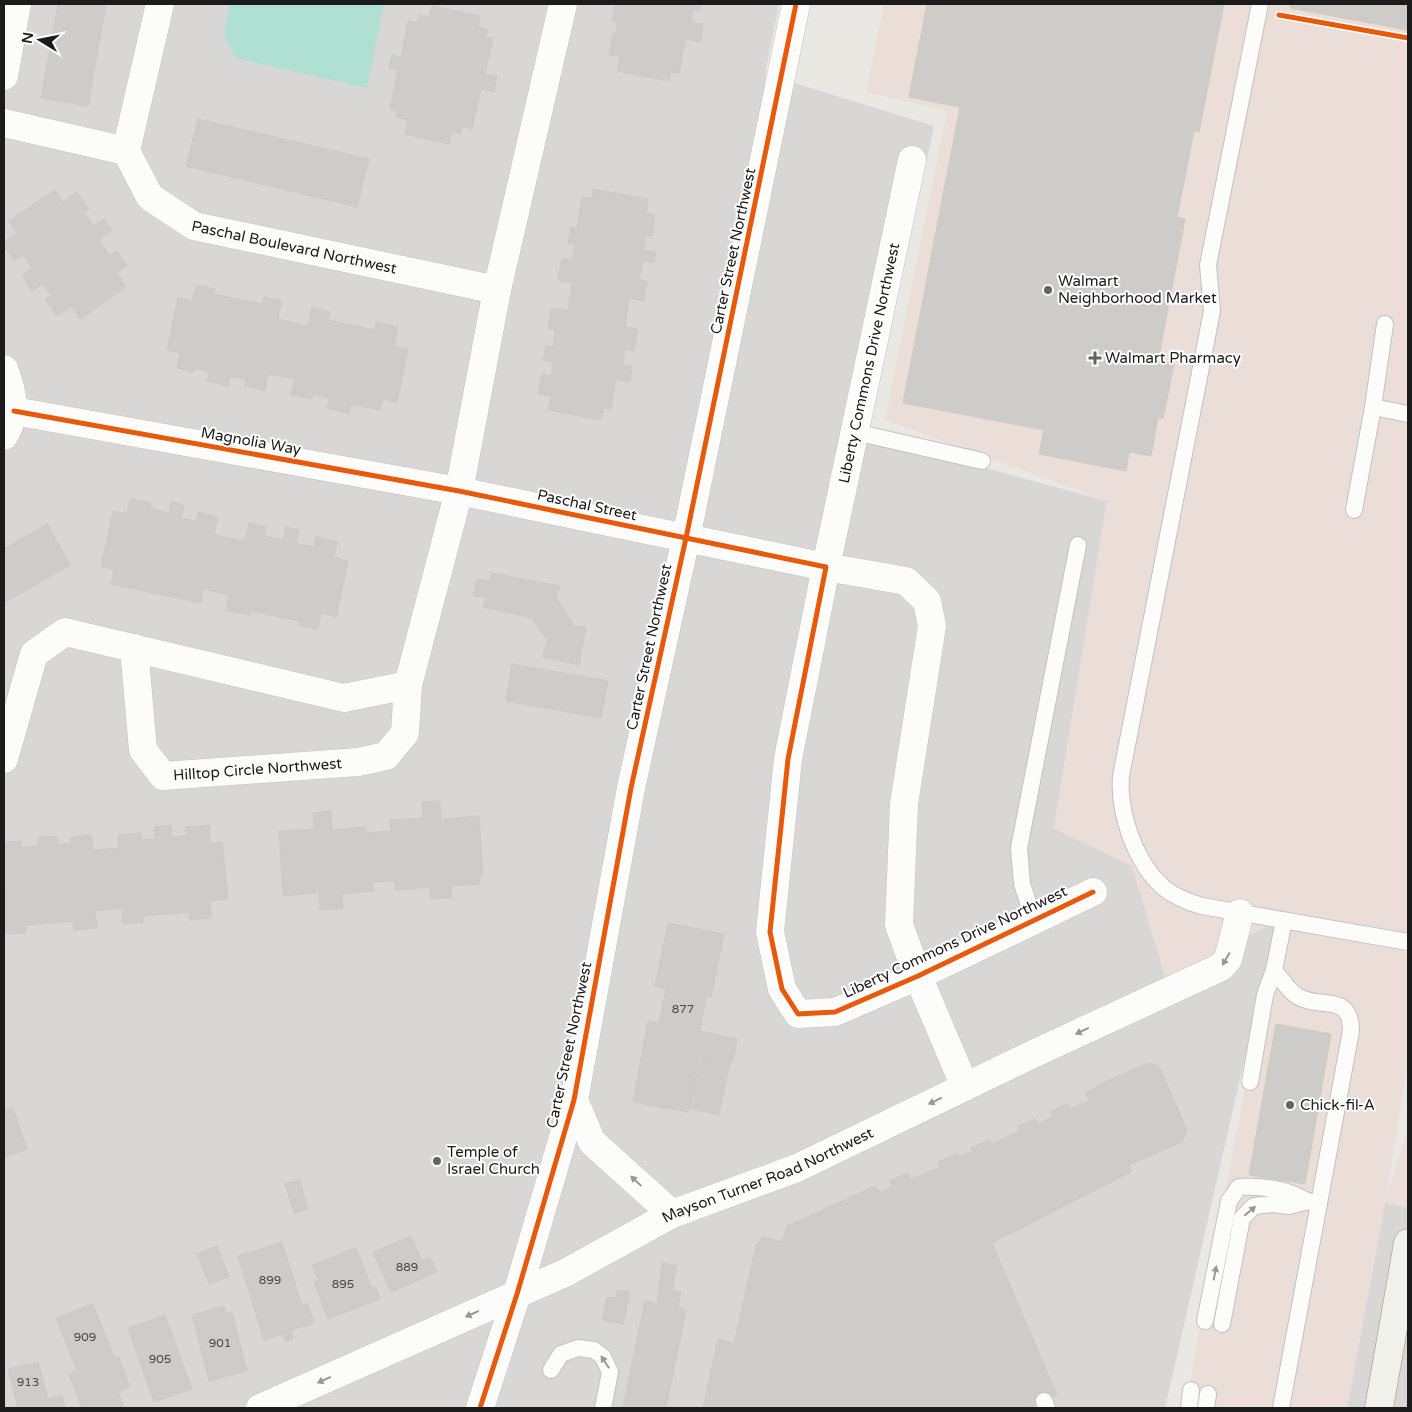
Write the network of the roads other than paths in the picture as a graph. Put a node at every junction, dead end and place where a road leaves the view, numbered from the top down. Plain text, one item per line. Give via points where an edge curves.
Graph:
1 (17, 4) edge
2 (160, 4) edge
3 (563, 4) edge
4 (796, 4) edge
5 (1260, 4) edge
6 (4, 76) edge
7 (4, 123) edge
8 (126, 151) junction
9 (912, 160) dead end
10 (497, 290) junction
11 (1384, 324) dead end
12 (4, 369) edge
13 (1373, 407) junction
14 (14, 411) junction
15 (1408, 414) edge
16 (854, 432) junction
17 (4, 436) edge
18 (982, 461) dead end
19 (471, 494) junction
20 (1354, 510) dead end
21 (686, 538) junction
22 (1078, 545) dead end
23 (826, 566) junction
24 (134, 648) junction
25 (408, 685) junction
26 (4, 758) edge
27 (1093, 892) dead end
28 (1240, 913) junction
29 (1034, 920) junction
30 (1284, 921) junction
31 (1408, 942) edge
32 (1274, 970) junction
33 (918, 976) junction
34 (1250, 1082) dead end
35 (965, 1087) junction
36 (574, 1100) junction
37 (1312, 1203) junction
38 (672, 1214) junction
39 (1408, 1243) edge
40 (517, 1294) junction
41 (1205, 1321) dead end
42 (1222, 1324) dead end
43 (551, 1370) dead end
44 (1191, 1390) dead end
45 (260, 1408) edge
46 (480, 1408) edge
47 (604, 1408) edge
48 (1189, 1408) edge
49 (1281, 1408) edge
50 (1380, 1408) edge

1 - 6 street
2 - 8 street
3 - 10 street
4 - 21 street, Carter Street Northwest
5 - 28 lane via 1208,265 1212,311 1120,790 1125,822 1142,859 1163,887 1185,901
7 - 8 street
8 - 10 street, Paschal Boulevard Northwest via 150,197 194,226
9 - 16 street, Liberty Commons Drive Northwest
10 - 19 street
11 - 13 lane
12 - 14 street via 12,389
13 - 15 lane
13 - 20 lane
14 - 17 street
14 - 19 street, Magnolia Way
16 - 18 lane
16 - 23 street, Liberty Commons Drive Northwest
19 - 21 street, Paschal Street
19 - 25 street
21 - 23 street, Liberty Commons Drive Northwest
21 - 36 street, Carter Street Northwest via 631,788
22 - 29 lane via 1019,848 1022,884
23 - 33 street, Liberty Commons Drive Northwest via 906,581 927,601 932,626 904,804 899,925
23 - 33 street, Liberty Commons Drive Northwest via 787,769 770,932 782,989 798,1014 835,1012
24 - 25 street via 344,698
24 - 25 street, Hilltop Circle Northwest via 143,750 163,776 349,762 386,756 405,733
24 - 26 street via 65,632 34,654
27 - 29 street, Liberty Commons Drive Northwest
28 - 30 lane
28 -> 35 street, Mayson Turner Road Northwest via 1228,959 1221,967
29 - 33 street, Liberty Commons Drive Northwest
30 - 31 lane
30 - 32 lane
32 - 34 lane via 1265,995
32 - 37 lane via 1298,997 1341,1006 1351,1018 1351,1031
33 - 35 street, Liberty Commons Drive Northwest
35 -> 38 street, Mayson Turner Road Northwest via 797,1168
38 -> 36 street via 592,1142
36 - 40 street, Carter Street Northwest
41 -> 37 lane via 1229,1201 1240,1187 1290,1193
42 -> 37 lane via 1242,1218 1254,1206
37 - 49 lane
38 - 40 street, Mayson Turner Road Northwest via 565,1273
39 - 50 main road
40 -> 45 street, Mayson Turner Road Northwest
40 - 46 street, Carter Street Northwest
47 -> 43 lane via 610,1372 603,1357 594,1350 578,1348 561,1354
44 - 48 lane

